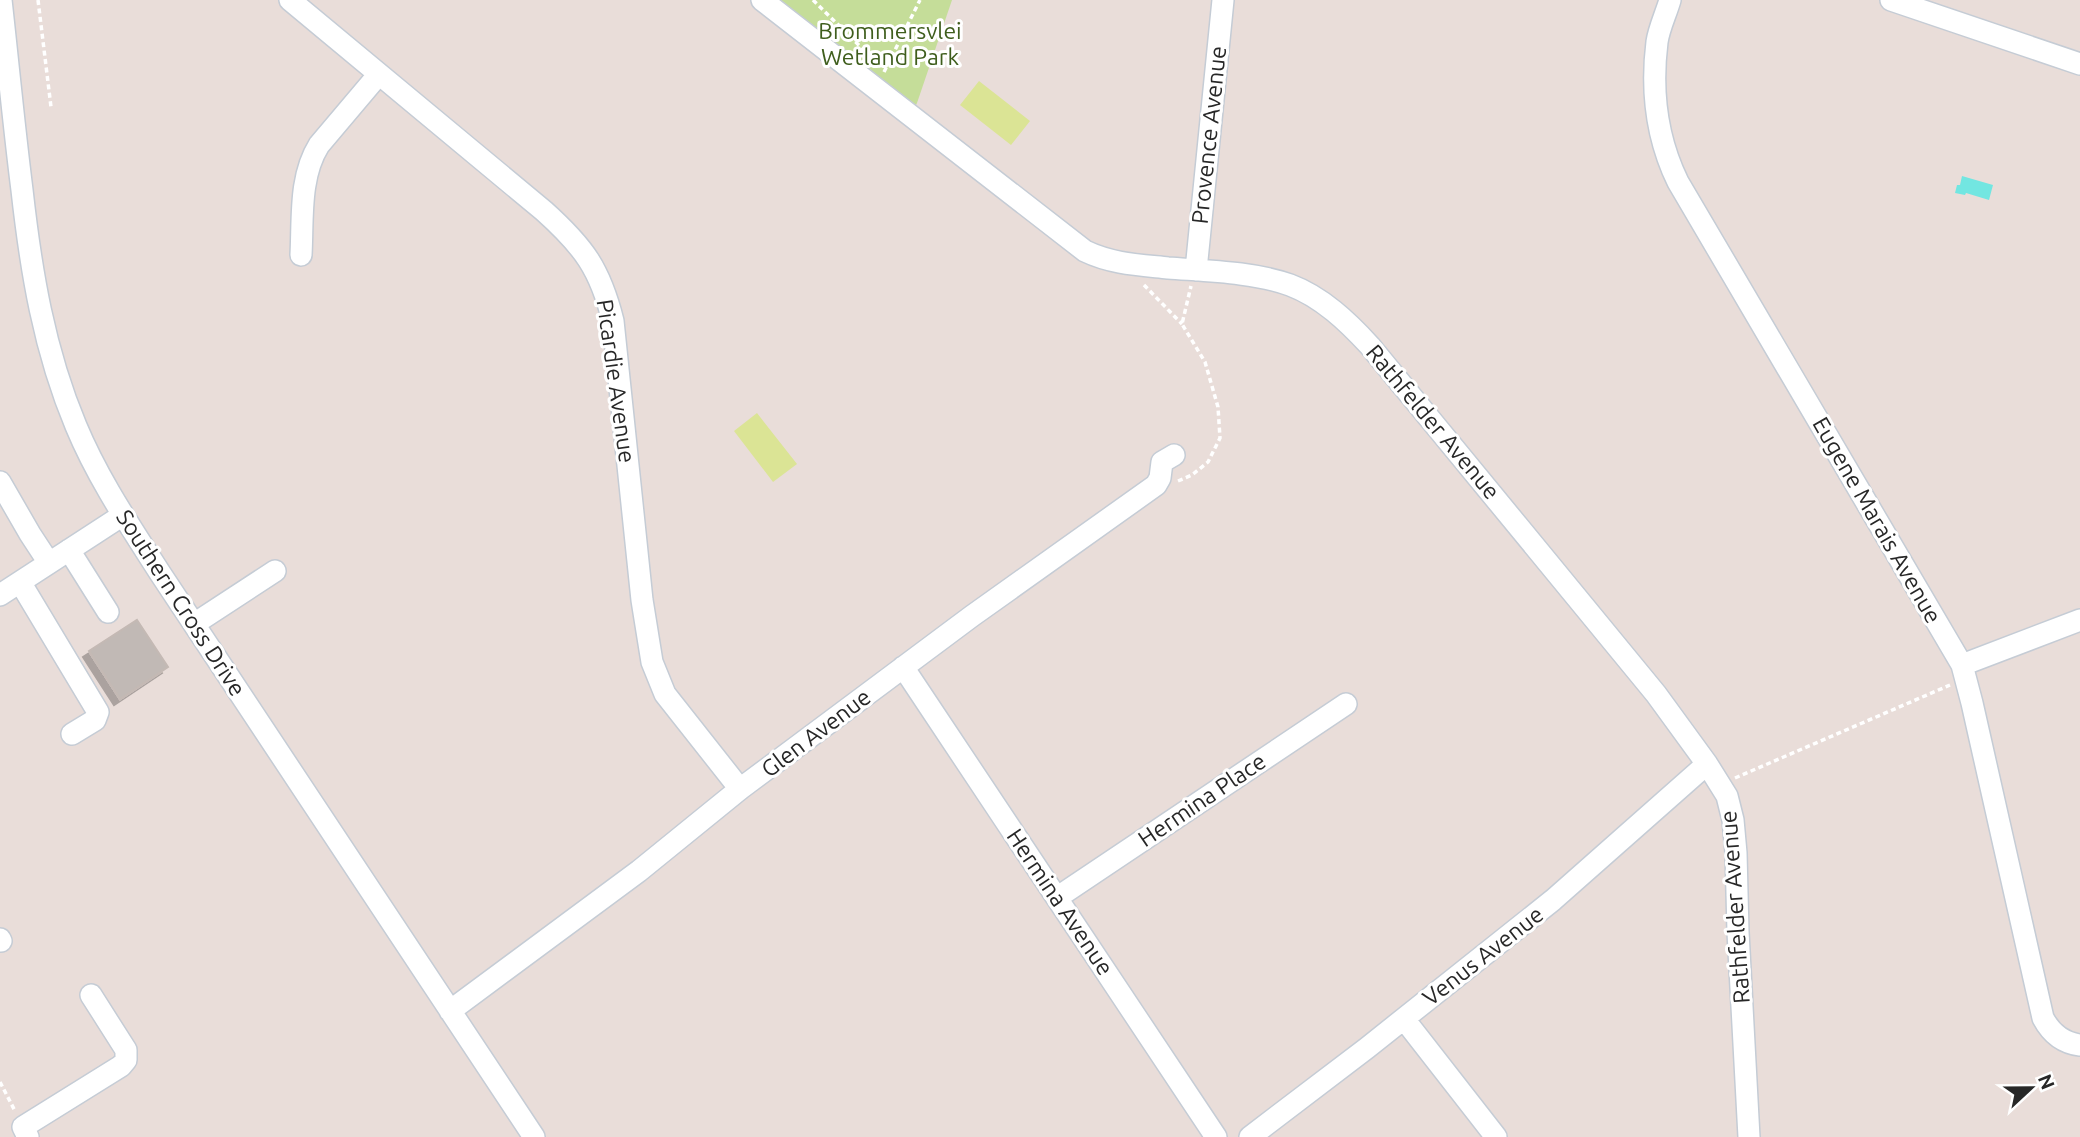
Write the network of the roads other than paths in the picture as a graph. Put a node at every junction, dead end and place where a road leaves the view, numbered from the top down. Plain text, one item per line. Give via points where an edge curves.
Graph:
1 (1, 0) edge
2 (290, 0) edge
3 (762, 0) edge
4 (1223, 0) edge
5 (1670, 0) edge
6 (1896, 1) edge
7 (2080, 65) edge
8 (379, 74) junction
9 (9, 160) edge
10 (301, 255) dead end
11 (1195, 270) junction
12 (1174, 455) dead end
13 (0, 482) edge
14 (122, 514) junction
15 (69, 550) junction
16 (50, 562) junction
17 (275, 571) dead end
18 (20, 582) junction
19 (0, 595) edge
20 (108, 612) dead end
21 (2080, 620) edge
22 (194, 624) junction
23 (903, 667) junction
24 (1964, 671) junction
25 (1346, 704) dead end
26 (72, 734) dead end
27 (1707, 764) junction
28 (740, 789) junction
29 (1058, 897) junction
30 (91, 995) dead end
31 (450, 1011) junction
32 (1404, 1019) junction
33 (2080, 1045) edge
34 (25, 1132) edge
35 (534, 1137) edge
36 (1216, 1137) edge
37 (1250, 1137) edge
38 (1496, 1137) edge
39 (1749, 1137) edge

1 - 9 street, Southern Cross Drive
2 - 8 street, Picardie Avenue
3 - 11 street, Rathfelder Avenue via 880,80 1085,251 1128,264
4 - 11 street, Provence Avenue
5 - 24 street, Eugene Marais Avenue via 1658,40 1656,74 1661,138 1672,170
6 - 7 street
8 - 10 street via 312,156 306,172
8 - 28 street, Picardie Avenue via 554,220 596,271 613,321 652,662 666,694
9 - 14 street, Southern Cross Drive via 54,364 81,438
11 - 27 street, Rathfelder Avenue via 1290,285 1353,328 1609,636
12 - 23 street, Glen Avenue via 1162,462 1159,482
13 - 16 street
14 - 15 street
14 - 22 street, Southern Cross Drive
15 - 16 street
15 - 20 street
16 - 18 street
17 - 22 street
18 - 19 street
18 - 26 street via 98,712 95,720
21 - 24 street
22 - 31 street, Southern Cross Drive
23 - 28 street, Glen Avenue
23 - 29 street, Hermina Avenue
24 - 33 street, Eugene Marais Avenue via 2043,1018 2052,1033
25 - 29 street, Hermina Place
27 - 32 street, Venus Avenue via 1553,900
27 - 39 street, Rathfelder Avenue via 1731,808 1735,842
28 - 31 street, Glen Avenue
29 - 36 street, Hermina Avenue
30 - 34 street via 126,1050 124,1063
31 - 35 street, Southern Cross Drive
32 - 37 street, Venus Avenue
32 - 38 street

